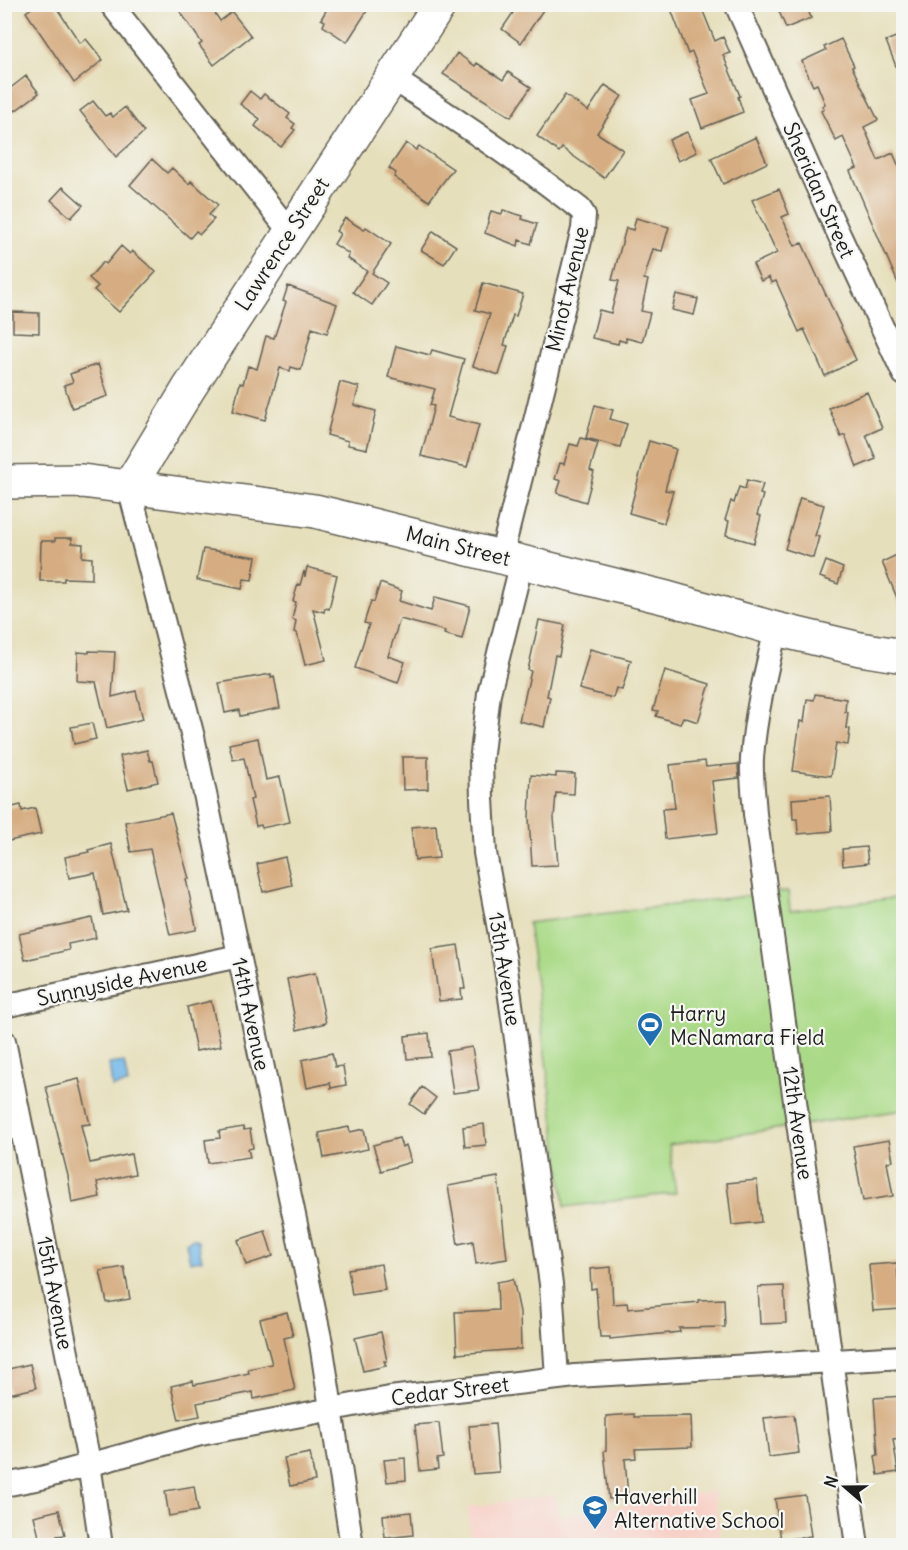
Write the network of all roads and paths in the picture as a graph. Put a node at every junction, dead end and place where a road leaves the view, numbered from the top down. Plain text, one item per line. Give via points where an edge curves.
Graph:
1 (111, 4) edge
2 (440, 4) edge
3 (736, 4) edge
4 (392, 78) junction
5 (290, 232) junction
6 (903, 374) edge
7 (4, 482) edge
8 (129, 487) junction
9 (512, 560) junction
10 (776, 629) junction
11 (903, 656) edge
12 (239, 956) junction
13 (4, 1006) edge
14 (4, 1041) edge
15 (903, 1357) edge
16 (831, 1361) junction
17 (557, 1378) junction
18 (331, 1409) junction
19 (89, 1464) junction
20 (4, 1485) edge
21 (101, 1545) edge
22 (352, 1545) edge
23 (857, 1545) edge

1 - 5 street
2 - 4 main road, Lawrence Street
3 - 6 street, Sheridan Street
4 - 5 main road, Lawrence Street
4 - 9 street, Minot Avenue via 526,168 584,215
5 - 8 main road, Lawrence Street
7 - 8 main road, Main Street via 82,481
8 - 9 main road, Main Street via 315,511
8 - 12 street, 14th Avenue via 193,737
9 - 10 main road, Main Street
9 - 17 street, 13th Avenue via 489,693 481,762 482,799 485,852 505,962 551,1284
10 - 11 main road, Main Street
10 - 16 street, 12th Avenue via 755,734 754,814
12 - 13 street, Sunnyside Avenue
12 - 18 street, 14th Avenue via 321,1343
14 - 19 street, 15th Avenue
15 - 16 street, Cedar Street
16 - 17 street, Cedar Street
16 - 23 street, 12th Avenue
17 - 18 street, Cedar Street
18 - 19 street, Cedar Street via 201,1434
18 - 22 street, 14th Avenue
19 - 20 street, Cedar Street
19 - 21 street, 15th Avenue

